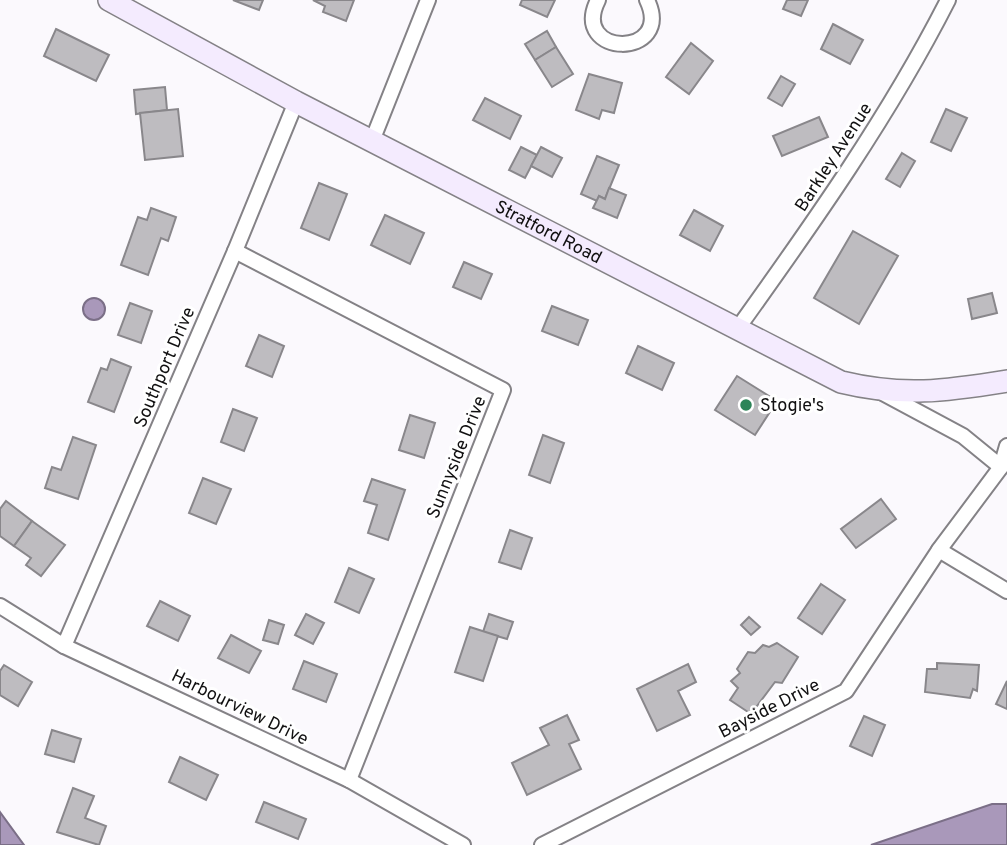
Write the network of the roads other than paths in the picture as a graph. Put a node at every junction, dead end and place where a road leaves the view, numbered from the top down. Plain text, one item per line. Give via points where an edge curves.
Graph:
1 (108, 0) edge
2 (428, 0) edge
3 (598, 0) edge
4 (646, 0) edge
5 (948, 0) edge
6 (296, 102) junction
7 (372, 141) junction
8 (235, 251) junction
9 (738, 328) junction
10 (1007, 381) edge
11 (880, 391) junction
12 (1007, 446) edge
13 (1001, 467) junction
14 (939, 550) junction
15 (1007, 591) edge
16 (0, 606) edge
17 (64, 646) junction
18 (349, 780) junction
19 (463, 845) edge
20 (542, 845) edge

1 - 6 main road, Stratford Road
2 - 7 street
3 - 4 street via 593,17 599,35 625,46 649,29 651,10
5 - 9 street, Barkley Avenue via 856,160
6 - 7 main road, Stratford Road
6 - 8 street, Southport Drive
7 - 9 main road, Stratford Road
8 - 17 street, Southport Drive
8 - 18 street, Sunnyside Drive via 503,390
9 - 11 main road, Stratford Road via 841,382
10 - 11 main road, Stratford Road via 960,390
11 - 13 street via 963,436
12 - 13 street, Bayside Drive
13 - 14 street, Bayside Drive
14 - 15 street
14 - 20 street, Bayside Drive via 846,691
16 - 17 street, Harbourview Drive
17 - 18 street, Harbourview Drive
18 - 19 street, Harbourview Drive

